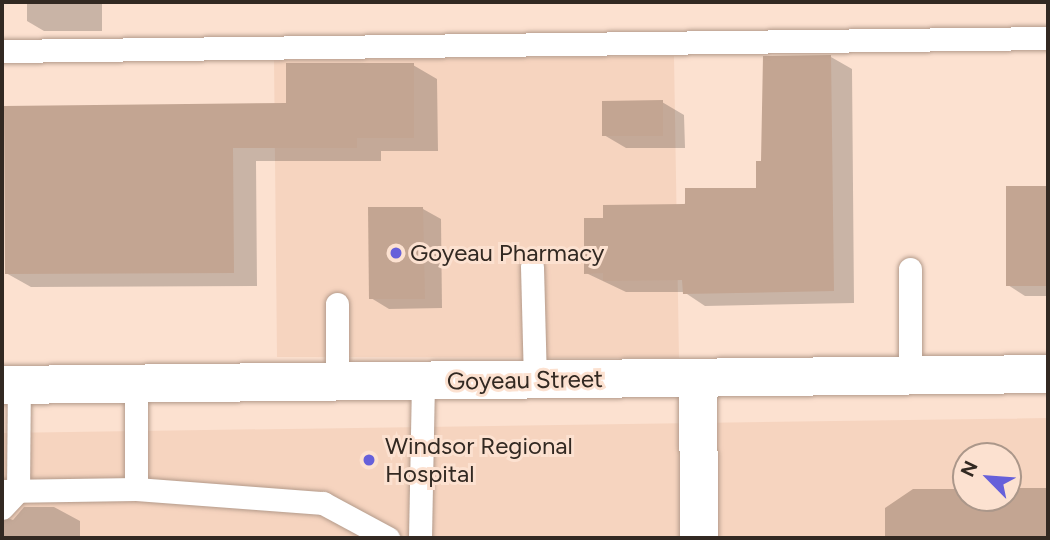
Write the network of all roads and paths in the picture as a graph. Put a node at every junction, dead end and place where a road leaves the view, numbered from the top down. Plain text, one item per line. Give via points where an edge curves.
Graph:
1 (1048, 38) edge
2 (2, 51) edge
3 (532, 267) dead end
4 (910, 269) dead end
5 (337, 304) dead end
6 (1048, 374) edge
7 (910, 376) junction
8 (698, 378) junction
9 (535, 380) junction
10 (422, 381) junction
11 (337, 382) junction
12 (136, 384) junction
13 (10, 385) edge
14 (136, 489) junction
15 (10, 491) edge
16 (2, 508) edge
17 (388, 538) edge
18 (420, 538) edge
19 (699, 538) edge

1 - 2 lane
3 - 9 lane
4 - 7 lane
5 - 11 lane
6 - 7 street, Goyeau Street
7 - 8 street, Goyeau Street
8 - 9 street, Goyeau Street
8 - 19 street
9 - 10 street, Goyeau Street
10 - 11 street, Goyeau Street
10 - 18 lane
11 - 12 street, Goyeau Street
12 - 13 street, Goyeau Street
12 - 14 lane
13 - 15 lane
14 - 15 lane
14 - 17 lane via 323,503
15 - 16 lane

